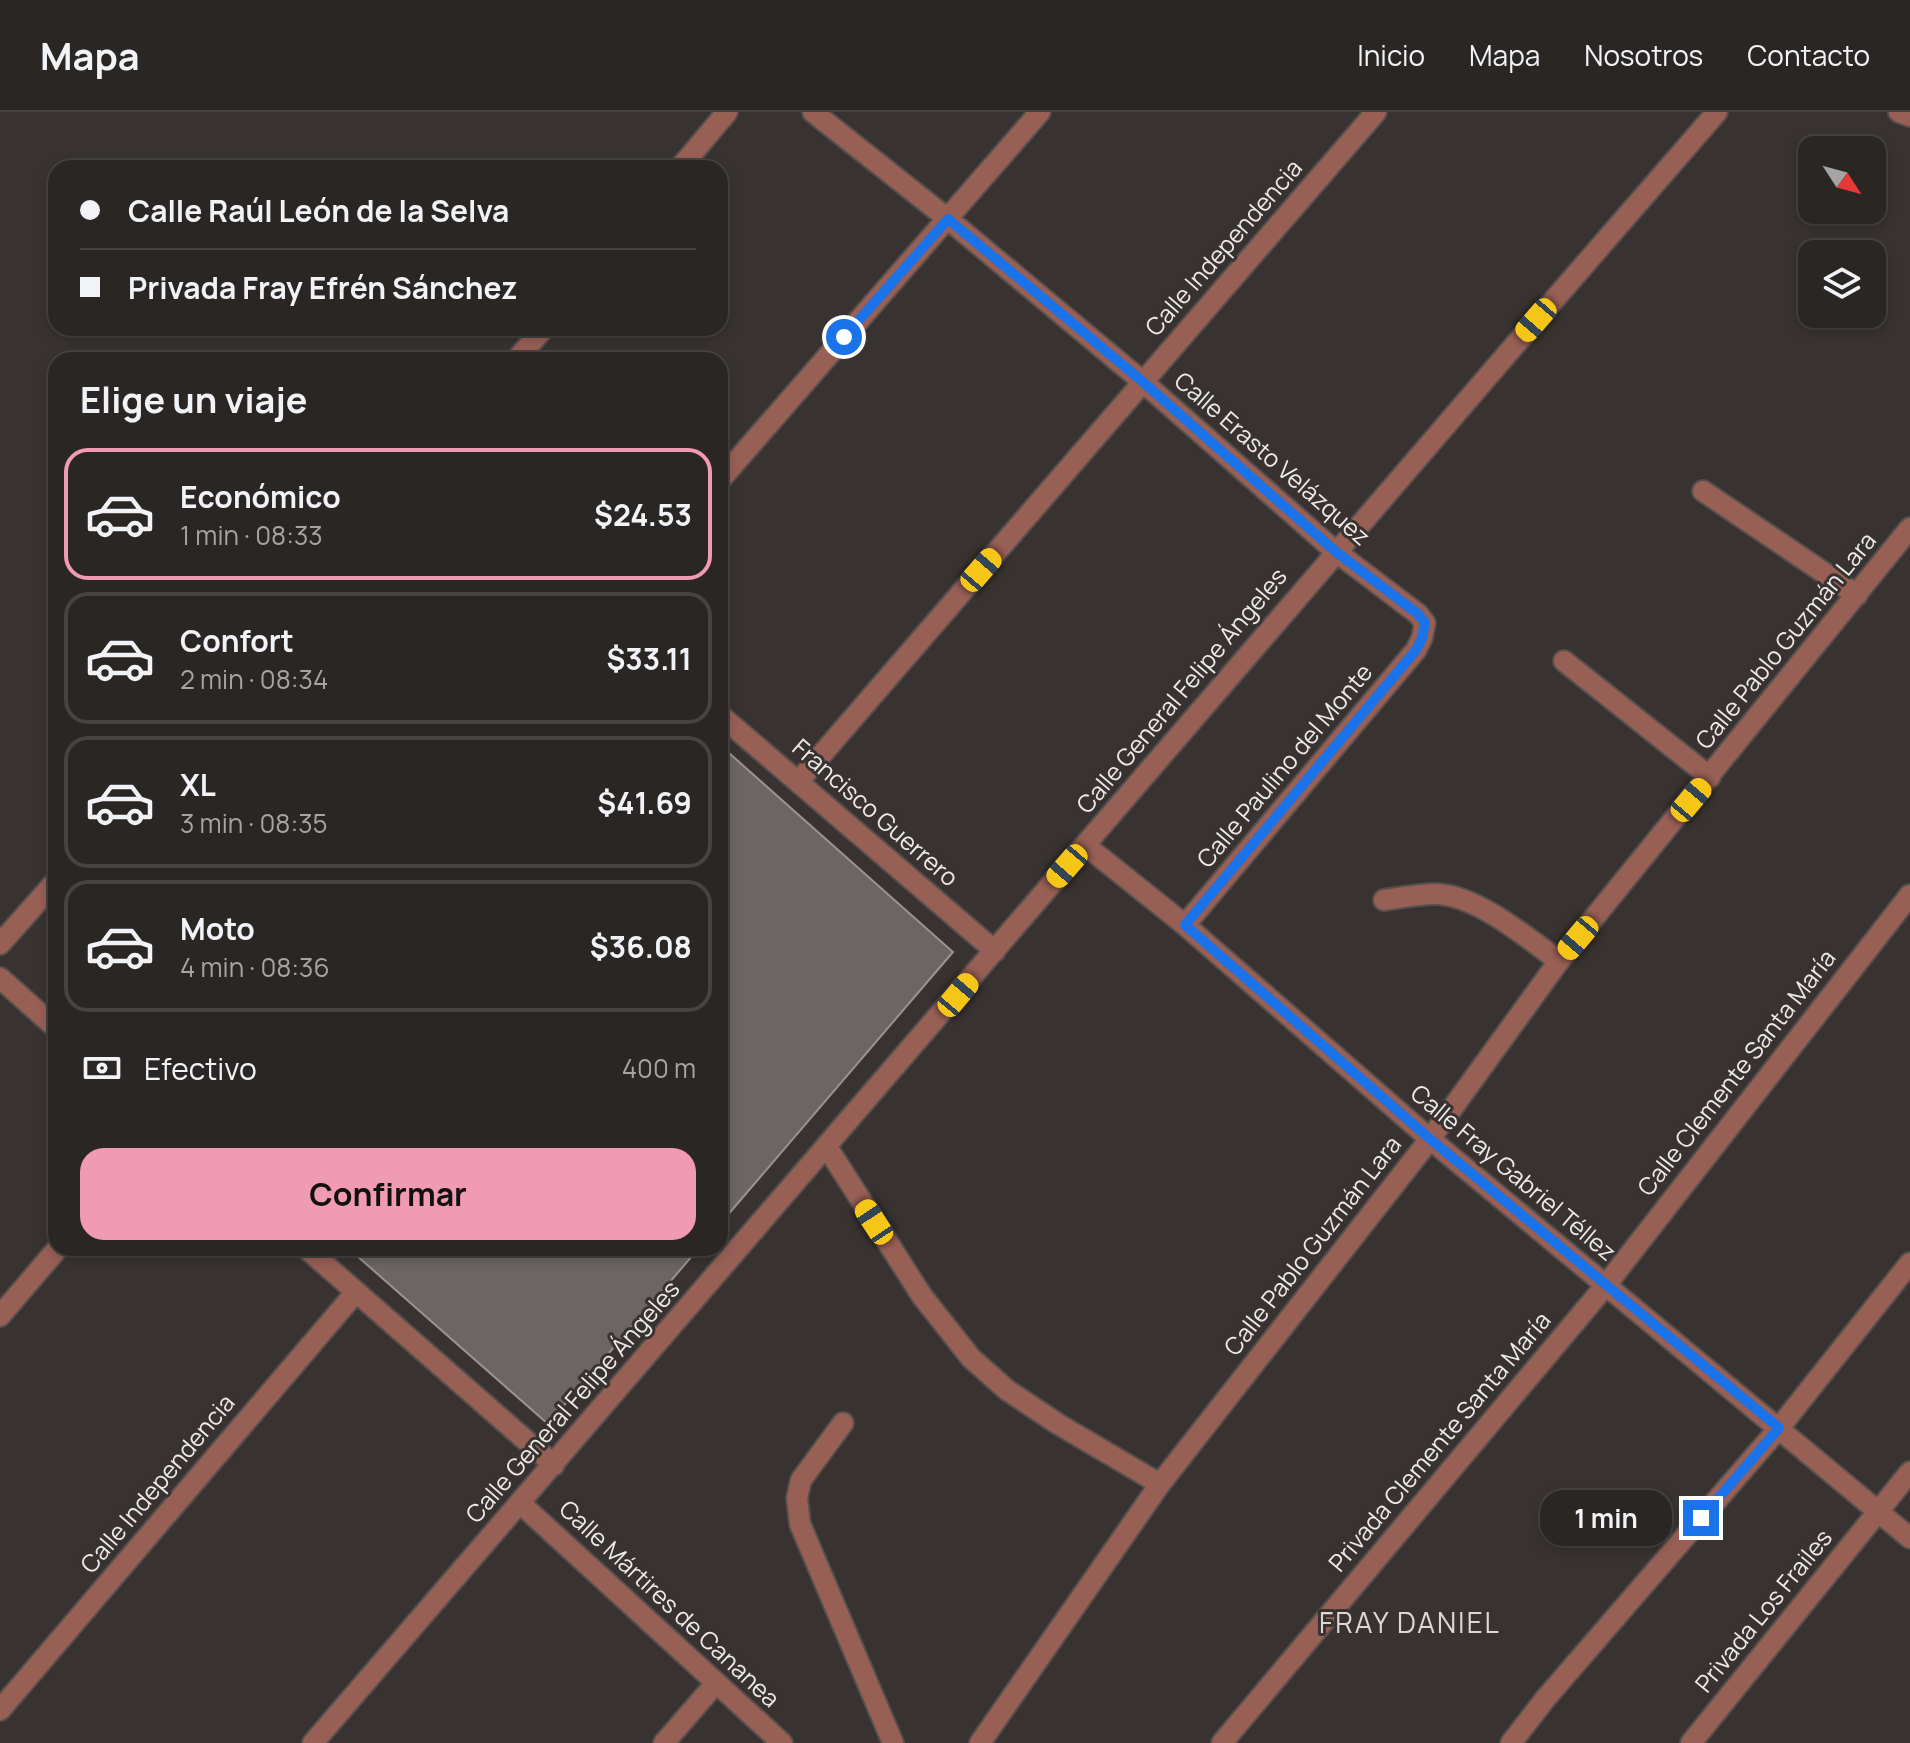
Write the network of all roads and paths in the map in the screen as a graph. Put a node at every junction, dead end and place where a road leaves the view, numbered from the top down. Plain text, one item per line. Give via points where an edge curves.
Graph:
1 (727, 112) edge
2 (813, 112) edge
3 (1040, 112) edge
4 (1376, 112) edge
5 (1717, 112) edge
6 (1899, 112) edge
7 (1910, 116) edge
8 (687, 160) edge
9 (948, 219) junction
10 (537, 336) edge
11 (523, 352) edge
12 (1143, 382) junction
13 (728, 471) edge
14 (1703, 491) dead end
15 (1910, 528) edge
16 (1335, 551) junction
17 (1857, 595) junction
18 (1422, 638) joint
19 (1564, 661) dead end
20 (728, 722) edge
21 (1710, 777) junction
22 (798, 782) junction
23 (1085, 845) junction
24 (48, 890) edge
25 (1910, 895) edge
26 (1384, 900) dead end
27 (1185, 925) junction
28 (0, 944) edge
29 (995, 951) junction
30 (1559, 961) junction
31 (0, 978) edge
32 (48, 1021) edge
33 (1430, 1139) junction
34 (827, 1147) junction
35 (51, 1256) edge
36 (315, 1256) edge
37 (1910, 1263) edge
38 (1606, 1285) junction
39 (356, 1292) junction
40 (0, 1316) edge
41 (843, 1423) dead end
42 (1779, 1428) junction
43 (554, 1465) junction
44 (1910, 1472) edge
45 (1160, 1484) junction
46 (520, 1503) junction
47 (1879, 1512) junction
48 (1910, 1538) edge
49 (716, 1683) junction
50 (0, 1710) edge
51 (313, 1743) edge
52 (664, 1743) edge
53 (782, 1743) edge
54 (893, 1743) edge
55 (980, 1743) edge
56 (1222, 1743) edge
57 (1511, 1743) edge
58 (1691, 1743) edge

1 - 8 street
2 - 9 street, Calle Erasto Velázquez
3 - 9 street
4 - 12 street, Calle Independencia
5 - 16 street, Calle General Felipe Ángeles
6 - 7 street
9 - 12 street, Calle Erasto Velázquez
9 - 13 street
10 - 11 street
12 - 16 street, Calle Erasto Velázquez
12 - 22 street, Calle Independencia
14 - 17 street
15 - 17 street, Calle Pablo Guzmán Lara
16 - 18 street, Calle Erasto Velázquez via 1418,614 1425,623
16 - 23 street, Calle General Felipe Ángeles
17 - 21 street, Calle Pablo Guzmán Lara
18 - 27 street, Calle Paulino del Monte
19 - 21 street
20 - 22 street, Francisco Guerrero
21 - 30 street, Calle Pablo Guzmán Lara
22 - 29 street, Francisco Guerrero
23 - 27 street, Calle Fray Gabriel Téllez
23 - 29 street, Calle General Felipe Ángeles
24 - 28 street
25 - 38 street, Calle Clemente Santa María
26 - 30 street via 1436,893 1469,903 1491,912
27 - 33 street, Calle Fray Gabriel Téllez
29 - 34 street, Calle General Felipe Ángeles
30 - 33 street, Calle Pablo Guzmán Lara
31 - 32 street
33 - 38 street, Calle Fray Gabriel Téllez
33 - 45 street, Calle Pablo Guzmán Lara
34 - 43 street, Calle General Felipe Ángeles
34 - 45 street via 922,1296 971,1358 1058,1424
35 - 40 street
36 - 39 street, Calle Mártires de Cananea
37 - 42 street
38 - 42 street, Calle Fray Gabriel Téllez
38 - 56 street, Privada Clemente Santa María
39 - 43 street, Calle Mártires de Cananea
39 - 50 street, Calle Independencia
41 - 54 street via 801,1480 800,1524
42 - 47 street, Calle Fray Gabriel Téllez
42 - 57 street
43 - 46 street, Calle General Felipe Ángeles
44 - 47 street, Privada Los Frailes
45 - 55 street, Calle Pablo Guzmán Lara
46 - 49 street, Calle Mártires de Cananea
46 - 51 street, Calle General Felipe Ángeles
47 - 48 street, Calle Fray Gabriel Téllez
47 - 58 street, Privada Los Frailes
49 - 52 street
49 - 53 street, Calle Mártires de Cananea

